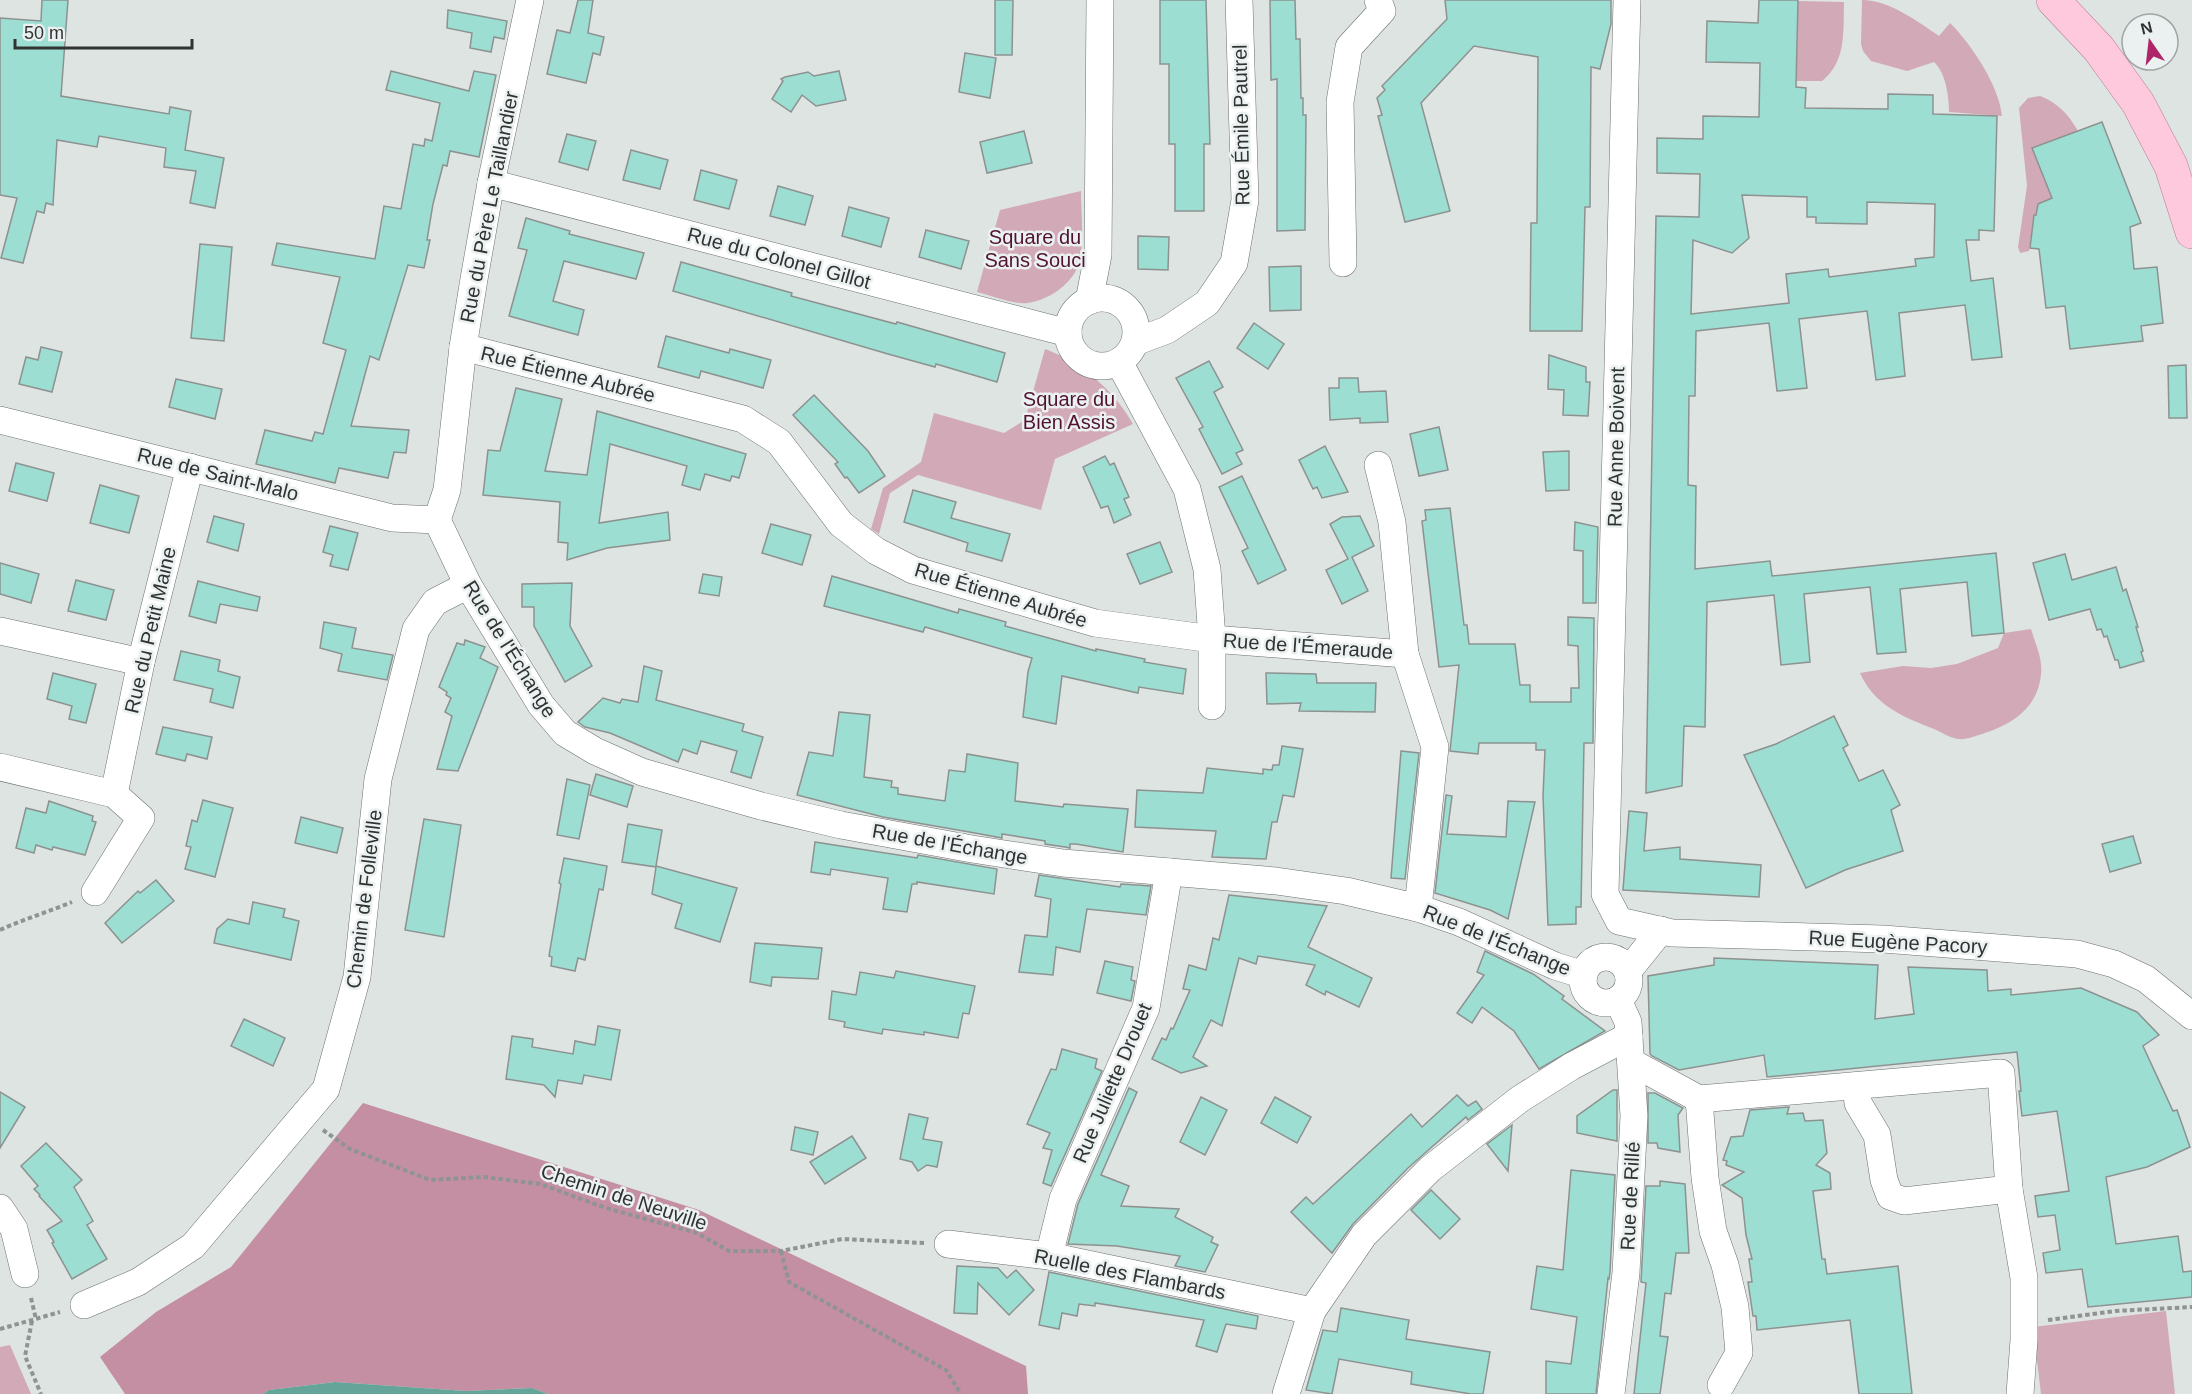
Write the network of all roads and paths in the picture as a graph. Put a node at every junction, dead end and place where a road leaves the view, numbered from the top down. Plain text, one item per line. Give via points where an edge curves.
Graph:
1 (530, 0) edge
2 (1100, 0) edge
3 (1239, 0) edge
4 (1378, 0) edge
5 (1627, 0) edge
6 (2053, 0) edge
7 (491, 183) junction
8 (2192, 232) edge
9 (1342, 263) dead end
10 (1089, 301) junction
11 (1068, 333) junction
12 (463, 347) junction
13 (1127, 352) junction
14 (0, 420) edge
15 (1378, 465) dead end
16 (190, 467) junction
17 (437, 520) junction
18 (468, 585) junction
19 (0, 631) edge
20 (1212, 639) junction
21 (1405, 654) junction
22 (141, 662) junction
23 (1212, 706) dead end
24 (0, 767) edge
25 (114, 794) junction
26 (1169, 872) junction
27 (95, 892) dead end
28 (1418, 908) junction
29 (46, 913) dead end
30 (1620, 921) junction
31 (0, 930) edge
32 (1661, 930) junction
33 (1594, 966) junction
34 (1628, 971) junction
35 (1617, 1000) junction
36 (2192, 1016) edge
37 (1630, 1049) junction
38 (1856, 1086) junction
39 (1699, 1099) junction
40 (303, 1117) junction
41 (2008, 1189) junction
42 (0, 1208) edge
43 (948, 1244) joint
44 (781, 1251) junction
45 (1049, 1256) junction
46 (25, 1274) dead end
47 (84, 1305) joint
48 (2192, 1307) edge
49 (1312, 1311) junction
50 (32, 1320) junction
51 (2024, 1323) junction
52 (0, 1329) edge
53 (1721, 1385) dead end
54 (41, 1394) edge
55 (961, 1394) edge
56 (1286, 1394) edge
57 (1611, 1394) edge
58 (2020, 1394) edge

1 - 7 street, Rue du Père Le Taillandier
2 - 10 street via 1098,255
3 - 13 street, Rue Émile Pautrel via 1245,200 1234,263 1207,303
4 - 9 street via 1382,11 1349,48 1340,102
5 - 30 street, Rue Anne Boivent via 1605,894
6 - 8 main road via 2099,49 2139,103 2171,166
7 - 11 street, Rue du Colonel Gillot
7 - 12 street, Rue du Père Le Taillandier
10 - 11 street via 1071,316
10 - 13 street via 1104,298 1126,307 1137,330
11 - 13 street via 1076,355 1097,366 1109,366
12 - 17 street, Rue du Père Le Taillandier via 447,490
12 - 20 street, Rue Étienne Aubrée via 743,419 779,442 841,524 876,551 914,570 1095,623
13 - 20 street via 1186,489 1208,569
14 - 16 street, Rue de Saint-Malo
15 - 21 street, Rue de l'Émeraude via 1392,522
16 - 17 street, Rue de Saint-Malo via 392,518
16 - 22 street, Rue du Petit Maine
17 - 18 street, Rue de l'Échange
18 - 26 street, Rue de l'Échange via 541,705 566,733 642,772 841,825 1063,863
18 - 40 street, Chemin de Folleville via 435,602 416,629 378,779 357,977 326,1089
19 - 22 street
20 - 21 street, Rue de l'Émeraude
20 - 23 street
21 - 28 street, Rue de l'Émeraude via 1435,747
22 - 25 street, Rue du Petit Maine
24 - 25 street
25 - 27 street via 141,818
26 - 28 street, Rue de l'Échange via 1346,891
26 - 45 street, Rue Juliette Drouet via 1146,1008 1063,1200
28 - 33 street, Rue de l'Échange via 1459,922 1555,966
29 - 31 path via 26,917
30 - 32 street, Rue Eugène Pacory
30 - 33 street
32 - 34 street
32 - 36 street, Rue Eugène Pacory via 1883,939 2077,954 2114,964 2146,979
33 - 34 street via 1618,960
33 - 35 street via 1584,986 1591,998 1604,1003
34 - 35 street via 1627,991
35 - 37 street, Rue de Rillé via 1628,1022
37 - 39 street
37 - 49 street via 1572,1066 1520,1099 1430,1169 1364,1235
37 - 57 street, Rue de Rillé via 1634,1116 1626,1272
38 - 39 street
38 - 41 street via 1858,1103 1877,1135 1890,1196 1904,1201
38 - 41 street via 2001,1073
39 - 53 street via 1713,1231 1735,1306 1739,1353
40 - 44 path, Chemin de Neuville via 350,1149 430,1180 484,1177 540,1184 606,1208 697,1233 729,1251
40 - 47 street, Chemin de Folleville via 193,1246 138,1282
41 - 51 street via 2024,1278
42 - 46 street via 14,1229
43 - 44 path, Chemin de Neuville via 842,1239
43 - 45 street, Ruelle des Flambards
44 - 55 path via 789,1282 946,1370
45 - 49 street, Ruelle des Flambards
47 - 50 path
48 - 51 path via 2115,1311
49 - 56 street
50 - 52 path
50 - 54 path via 25,1356
51 - 58 street

